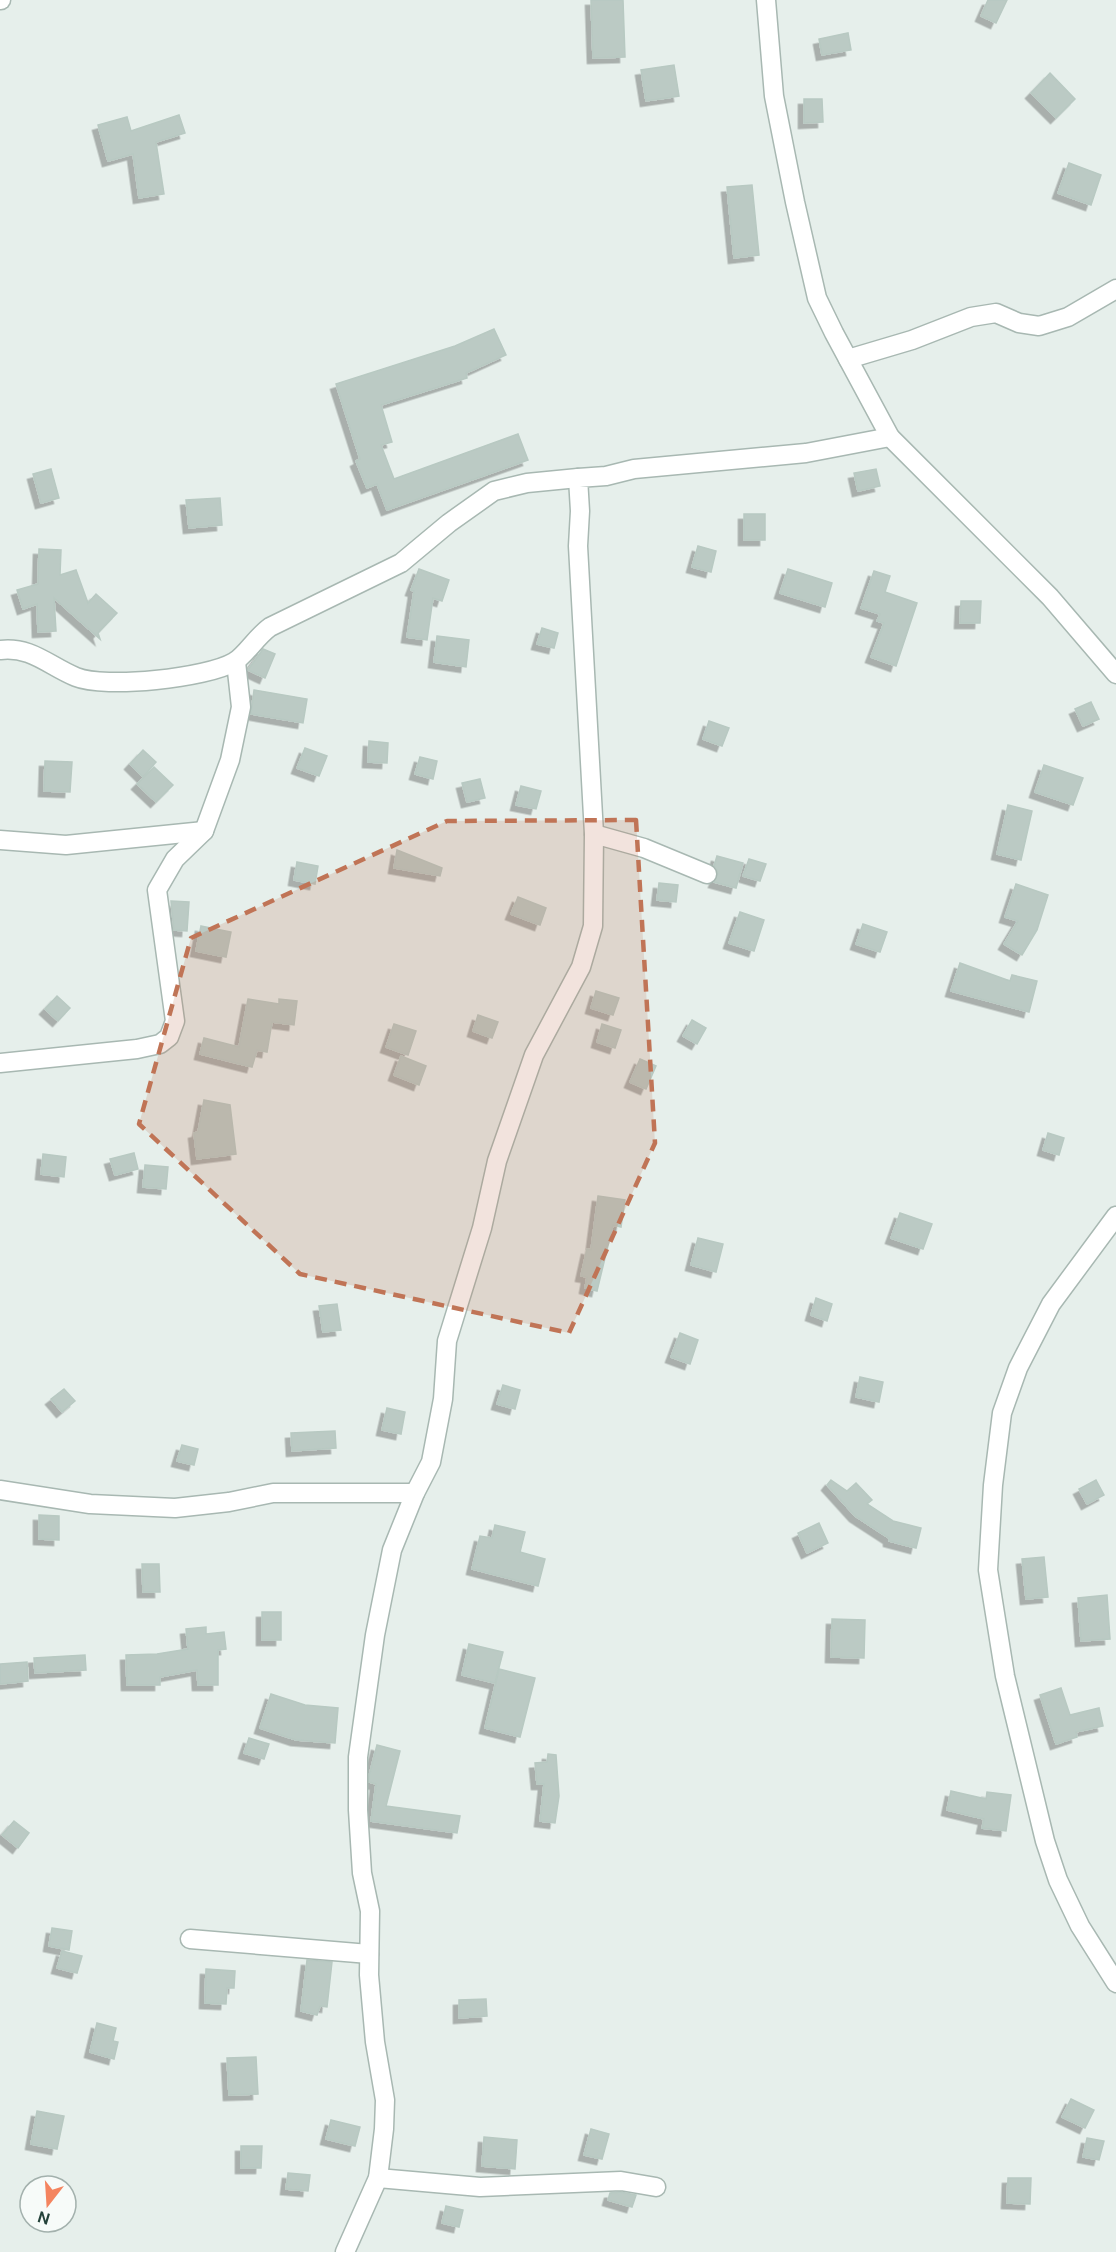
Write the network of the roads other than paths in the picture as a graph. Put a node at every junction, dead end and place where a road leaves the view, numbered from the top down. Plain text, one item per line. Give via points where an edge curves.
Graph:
1 (766, 0) edge
2 (1116, 289) edge
3 (848, 359) junction
4 (890, 437) junction
5 (578, 478) junction
6 (0, 650) edge
7 (236, 662) junction
8 (1116, 674) edge
9 (204, 831) junction
10 (594, 834) junction
11 (0, 840) edge
12 (706, 874) dead end
13 (0, 1063) edge
14 (1116, 1216) edge
15 (0, 1490) edge
16 (415, 1493) junction
17 (190, 1939) dead end
18 (369, 1954) junction
19 (1116, 1983) edge
20 (378, 2178) junction
21 (656, 2187) dead end
22 (345, 2252) edge

1 - 3 street via 774,96 795,202 817,298
2 - 3 street via 1068,317 1039,326 996,313 971,317
3 - 4 street
4 - 5 street via 806,453
4 - 8 street via 1050,597
5 - 7 street via 526,483 494,491 401,563 270,627 256,637
5 - 10 street via 578,546
6 - 7 street via 31,652 78,678 102,680 192,676
7 - 9 street via 241,707 230,760
9 - 11 street via 66,845
9 - 13 street via 175,859 157,890 175,1021 169,1037 160,1044 137,1049
10 - 12 street via 644,848
10 - 16 street via 593,926 581,967 534,1055 496,1161 482,1228 447,1341 443,1400 431,1462
14 - 19 street via 1051,1304 1018,1368 1002,1413 988,1570 1005,1676 1045,1841 1080,1926
15 - 16 street via 90,1504 175,1508 273,1493
16 - 18 street via 392,1550 358,1756
17 - 18 street
18 - 20 street via 375,2042 385,2100
20 - 21 street via 480,2187 621,2181
20 - 22 street

